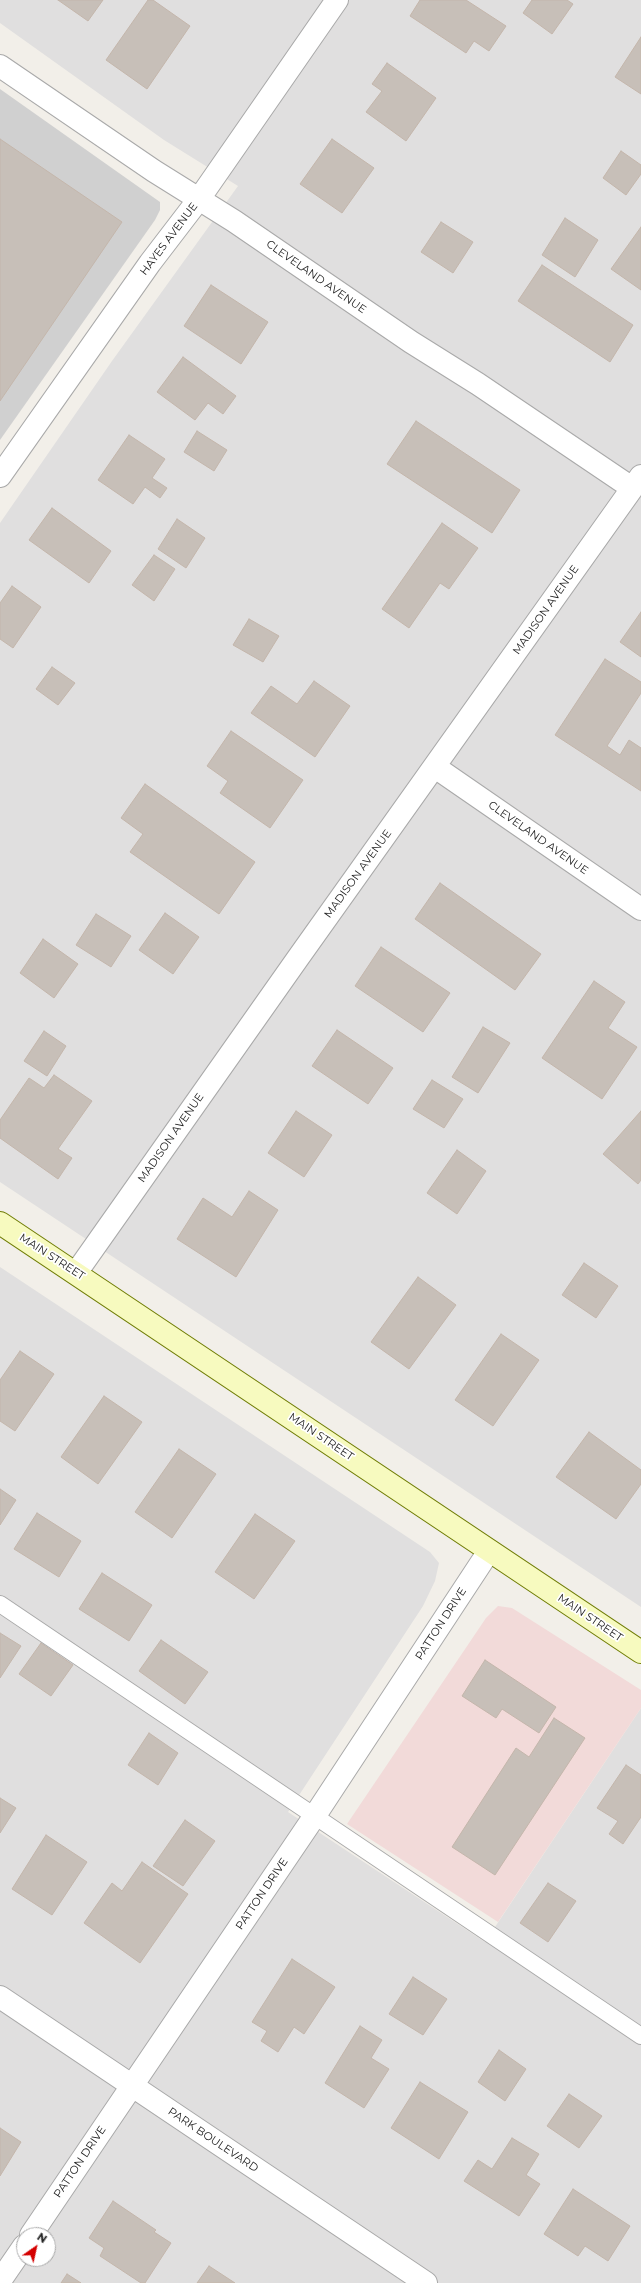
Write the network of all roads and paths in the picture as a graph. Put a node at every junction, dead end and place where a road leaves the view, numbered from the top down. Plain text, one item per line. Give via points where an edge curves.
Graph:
1 (337, 0) edge
2 (0, 66) edge
3 (199, 199) junction
4 (0, 476) edge
5 (637, 482) edge
6 (435, 767) junction
7 (641, 909) edge
8 (0, 1223) edge
9 (76, 1273) junction
10 (489, 1551) junction
11 (0, 1604) edge
12 (641, 1652) edge
13 (314, 1817) junction
14 (0, 1997) edge
15 (641, 2036) edge
16 (132, 2086) junction
17 (36, 2227) edge
18 (16, 2258) edge
19 (0, 2281) edge
20 (426, 2283) edge

1 - 3 street, HAYES AVENUE
2 - 3 street, CLEVELAND AVENUE
3 - 4 street, HAYES AVENUE
3 - 5 street, CLEVELAND AVENUE via 411,342
5 - 6 street, MADISON AVENUE
6 - 7 street, CLEVELAND AVENUE
6 - 9 street, MADISON AVENUE
8 - 9 main road, MAIN STREET
9 - 10 main road, MAIN STREET
10 - 12 main road, MAIN STREET
10 - 13 street, PATTON DRIVE
11 - 13 lane
13 - 15 lane
13 - 16 street, PATTON DRIVE
14 - 16 street, PARK BOULEVARD
16 - 17 street, PATTON DRIVE
16 - 20 street, PARK BOULEVARD
18 - 19 street

